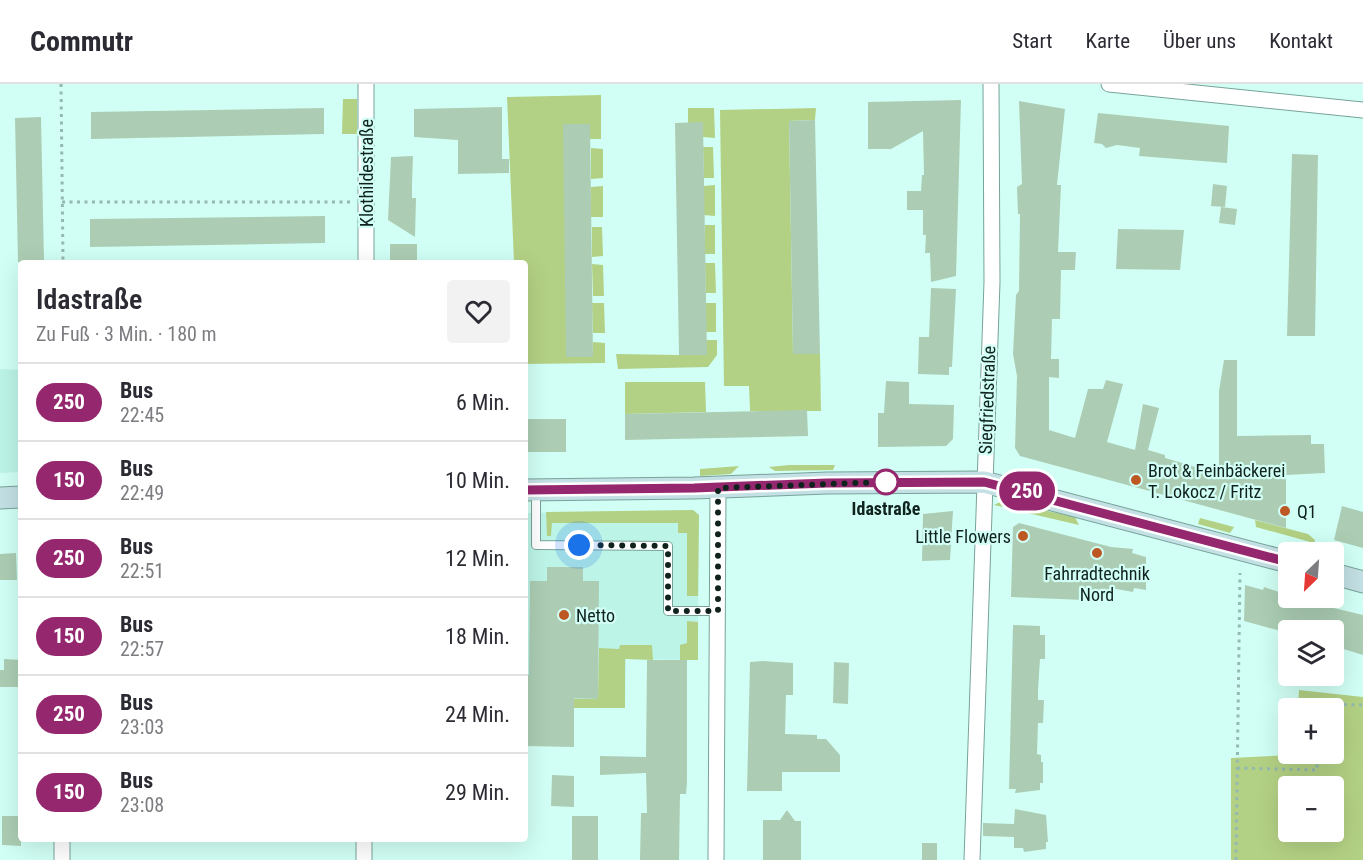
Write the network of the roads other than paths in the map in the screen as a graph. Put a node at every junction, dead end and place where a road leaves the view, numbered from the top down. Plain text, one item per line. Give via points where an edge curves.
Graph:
1 (366, 84) edge
2 (992, 84) edge
3 (1109, 84) edge
4 (1363, 110) edge
5 (366, 260) edge
6 (984, 482) junction
7 (718, 488) junction
8 (531, 490) edge
9 (18, 497) edge
10 (0, 498) edge
11 (1278, 559) edge
12 (1344, 577) edge
13 (1363, 582) edge
14 (718, 611) junction
15 (62, 842) edge
16 (364, 842) edge
17 (62, 860) edge
18 (364, 860) edge
19 (716, 860) edge
20 (972, 860) edge

1 - 5 street, Klothildestraße
2 - 6 street, Siegfriedstraße via 992,282
3 - 4 street
6 - 7 main road
6 - 11 main road
6 - 20 street, Siegfriedstraße
7 - 8 main road
7 - 14 street
8 - 14 lane via 536,545 668,546 668,611
9 - 10 main road
12 - 13 main road
14 - 19 street
15 - 17 street
16 - 18 street

